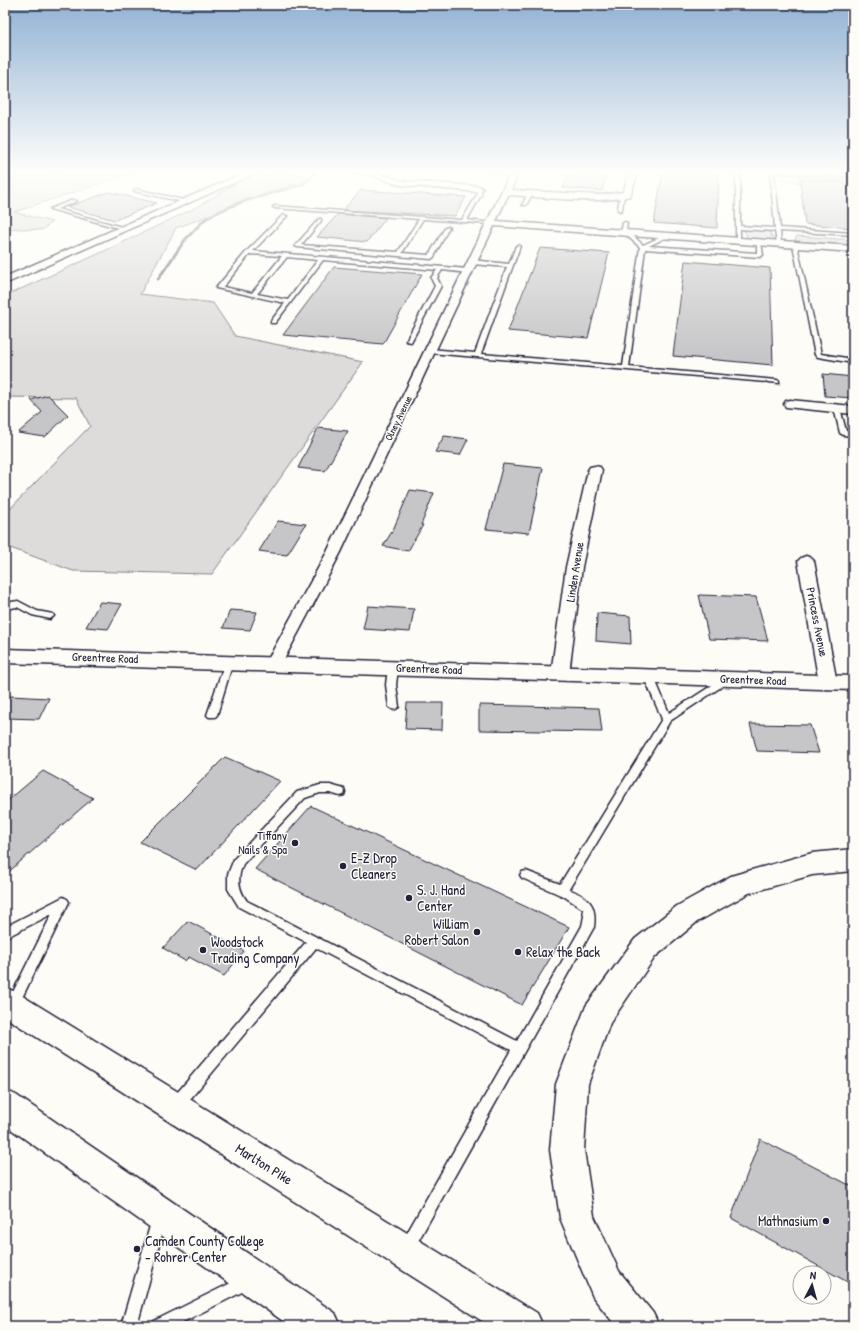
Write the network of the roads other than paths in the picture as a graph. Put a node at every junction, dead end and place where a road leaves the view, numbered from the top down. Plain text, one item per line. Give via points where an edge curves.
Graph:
1 (120, 232) edge
2 (269, 232) edge
3 (309, 232) edge
4 (413, 232) edge
5 (445, 232) edge
6 (486, 232) edge
7 (613, 232) edge
8 (738, 232) edge
9 (778, 232) edge
10 (818, 232) edge
11 (625, 233) junction
12 (853, 234) edge
13 (665, 236) junction
14 (738, 241) junction
15 (759, 242) junction
16 (779, 244) junction
17 (795, 245) junction
18 (518, 246) dead end
19 (643, 247) junction
20 (853, 249) edge
21 (249, 252) junction
22 (399, 254) junction
23 (286, 255) junction
24 (322, 258) junction
25 (510, 266) junction
26 (470, 267) junction
27 (440, 269) junction
28 (5, 281) edge
29 (253, 295) junction
30 (289, 302) junction
31 (273, 322) dead end
32 (409, 341) dead end
33 (430, 351) junction
34 (477, 355) junction
35 (853, 360) edge
36 (626, 368) junction
37 (777, 382) dead end
38 (790, 404) dead end
39 (837, 408) junction
40 (853, 410) edge
41 (853, 434) edge
42 (595, 470) dead end
43 (806, 561) dead end
44 (5, 606) edge
45 (50, 616) dead end
46 (6, 657) edge
47 (229, 662) junction
48 (274, 663) junction
49 (393, 668) junction
50 (560, 674) junction
51 (649, 677) junction
52 (728, 679) junction
53 (828, 683) junction
54 (853, 684) edge
55 (394, 707) dead end
56 (212, 715) dead end
57 (667, 719) junction
58 (340, 792) dead end
59 (853, 860) edge
60 (526, 875) dead end
61 (562, 891) junction
62 (5, 933) edge
63 (314, 941) junction
64 (9, 1003) edge
65 (519, 1048) junction
66 (5, 1106) edge
67 (174, 1108) junction
68 (160, 1214) junction
69 (404, 1252) junction
70 (253, 1279) junction
71 (129, 1326) edge
72 (159, 1326) edge
73 (322, 1326) edge
74 (524, 1326) edge
75 (640, 1326) edge

1 - 28 street
2 - 21 lane
3 - 22 lane via 297,246
4 - 22 lane
5 - 22 lane via 431,257
6 - 26 street, Olney Avenue
7 - 11 street
8 - 14 lane
9 - 16 lane
10 - 12 lane
11 - 13 street
11 - 19 lane
13 - 14 street
13 - 19 lane
14 - 15 street
15 - 16 street
15 - 19 lane via 760,255
16 - 17 street
17 - 20 street
17 - 35 lane via 818,355
18 - 25 lane
19 - 36 lane
21 - 23 lane
21 - 29 lane via 219,288
23 - 24 lane
23 - 29 lane
24 - 27 lane
24 - 30 lane
25 - 26 lane
25 - 34 lane
26 - 27 lane
26 - 33 street, Olney Avenue
27 - 32 lane via 434,278 438,286
29 - 30 lane
30 - 31 lane
33 - 34 lane
33 - 48 street, Olney Avenue via 334,552
34 - 36 lane
36 - 37 lane
38 - 39 street
39 - 40 street
39 - 41 lane via 843,433
42 - 50 street, Linden Avenue via 574,567
43 - 53 street, Princess Avenue
44 - 45 lane via 18,604 35,613
46 - 47 main road, Greentree Road
47 - 48 main road, Greentree Road
47 - 56 lane
48 - 49 main road, Greentree Road
49 - 50 main road, Greentree Road
49 - 55 lane via 391,685
50 - 51 main road, Greentree Road
51 - 52 main road, Greentree Road
51 - 57 lane
52 - 53 main road, Greentree Road
52 - 57 lane
53 - 54 main road, Greentree Road
57 - 61 lane
58 - 63 lane via 320,789 300,795 238,862 233,873 232,884 243,904
59 - 75 main road via 812,864 741,884 687,914 646,948 597,1016 572,1084 567,1150 577,1218 606,1284
60 - 61 lane
61 - 65 lane via 579,898 587,905 590,917 588,928
62 - 64 lane via 63,902
63 - 65 lane
63 - 67 lane
64 - 67 main road, Marlton Pike
65 - 69 lane
66 - 68 main road
67 - 69 main road, Marlton Pike
68 - 70 main road
68 - 71 lane
69 - 74 main road, Marlton Pike
70 - 72 lane
70 - 73 main road

